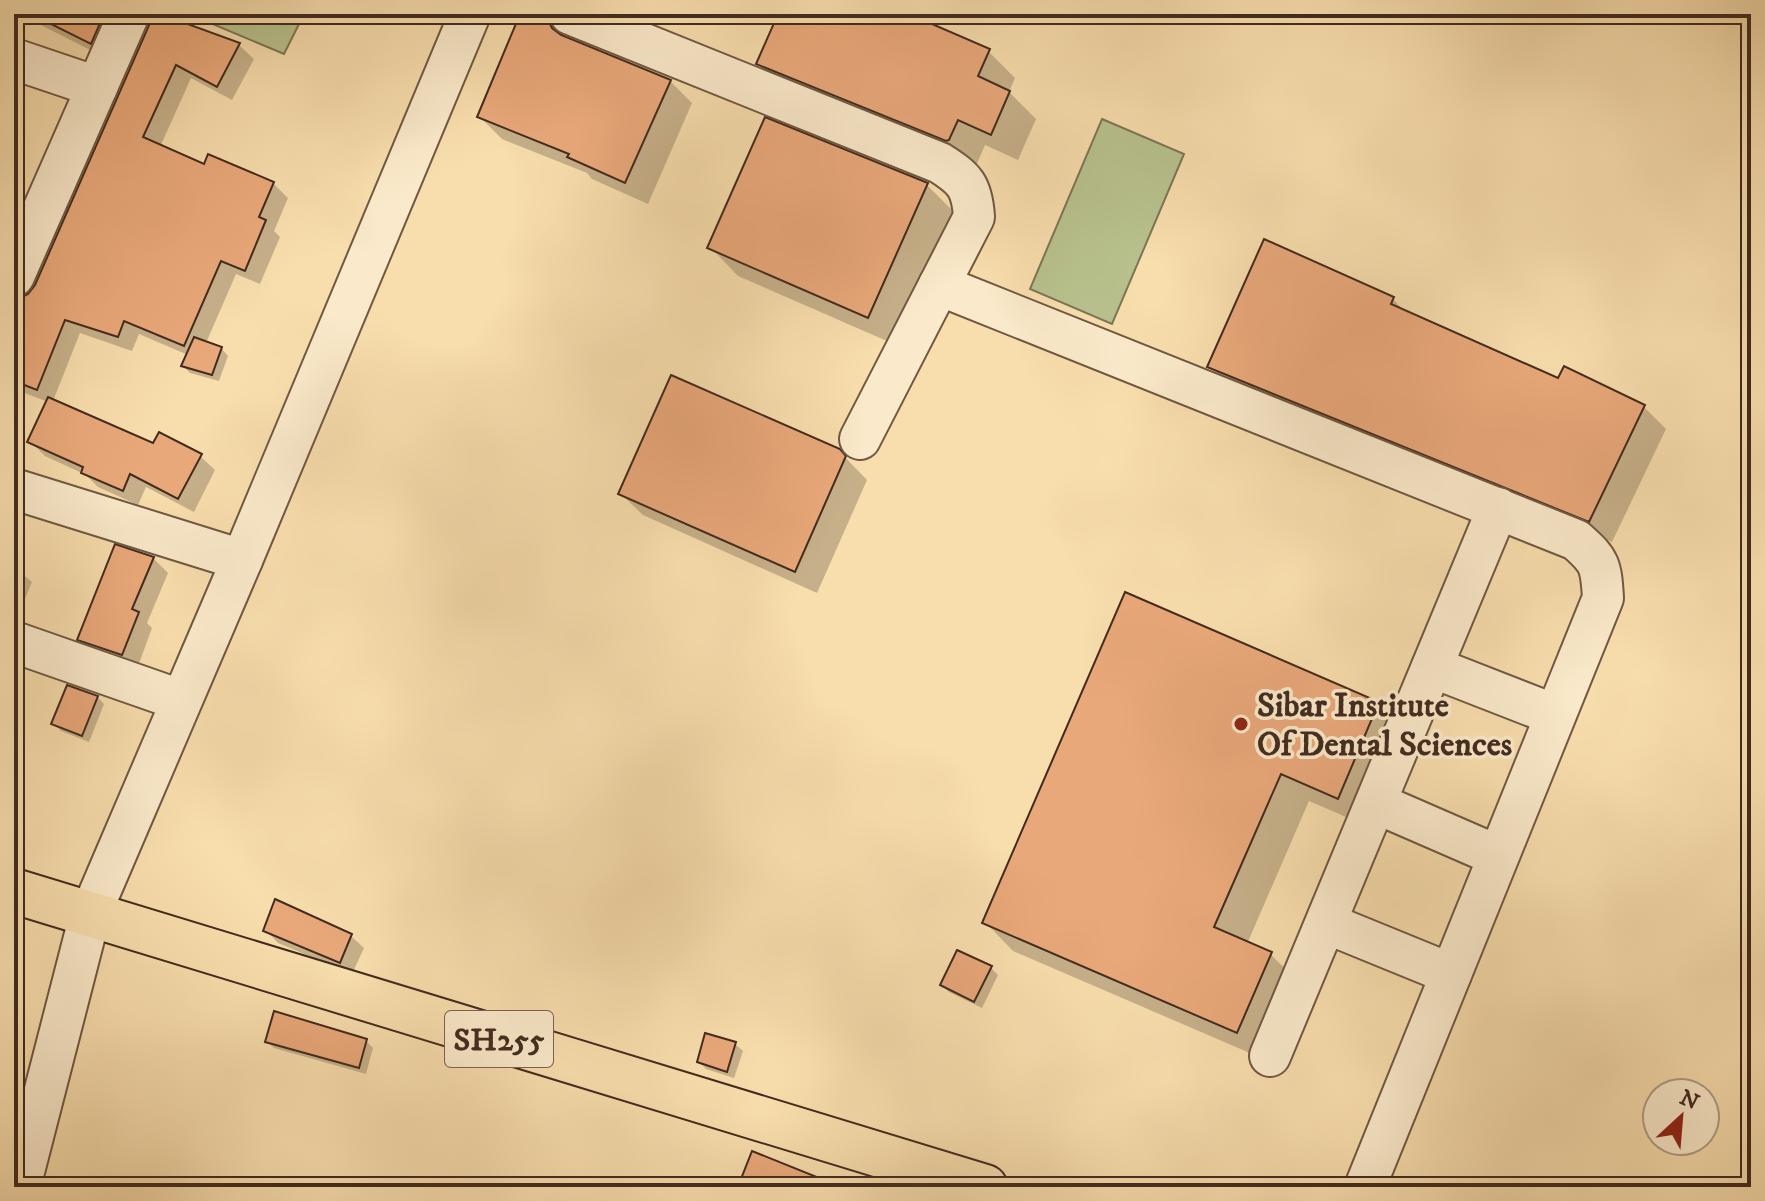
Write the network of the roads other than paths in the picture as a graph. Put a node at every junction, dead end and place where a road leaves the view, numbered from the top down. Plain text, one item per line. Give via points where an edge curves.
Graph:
1 (129, 14) edge
2 (470, 14) edge
3 (570, 14) edge
4 (14, 59) edge
5 (97, 87) junction
6 (14, 276) edge
7 (939, 285) junction
8 (860, 439) dead end
9 (14, 489) edge
10 (1498, 508) junction
11 (242, 560) junction
12 (14, 642) edge
13 (1432, 667) junction
14 (180, 700) junction
15 (1555, 715) junction
16 (1376, 803) junction
17 (1498, 856) junction
18 (14, 891) edge
19 (90, 915) junction
20 (1326, 923) junction
21 (1451, 974) junction
22 (1270, 1056) dead end
23 (1369, 1178) edge
24 (20, 1187) edge
25 (985, 1187) edge

1 - 5 street
2 - 11 street
3 - 7 street via 961,176 973,195 974,217
4 - 5 street
5 - 6 street
7 - 8 street
7 - 10 street
9 - 11 street
10 - 13 street
10 - 15 street via 1576,540 1602,570 1603,598
11 - 14 street
12 - 14 street
13 - 15 street
13 - 16 street
14 - 19 street
15 - 17 street
16 - 17 street
16 - 20 street
17 - 21 street
18 - 19 main road, SH255
19 - 24 street
19 - 25 main road, SH255
20 - 21 street
20 - 22 street
21 - 23 street

